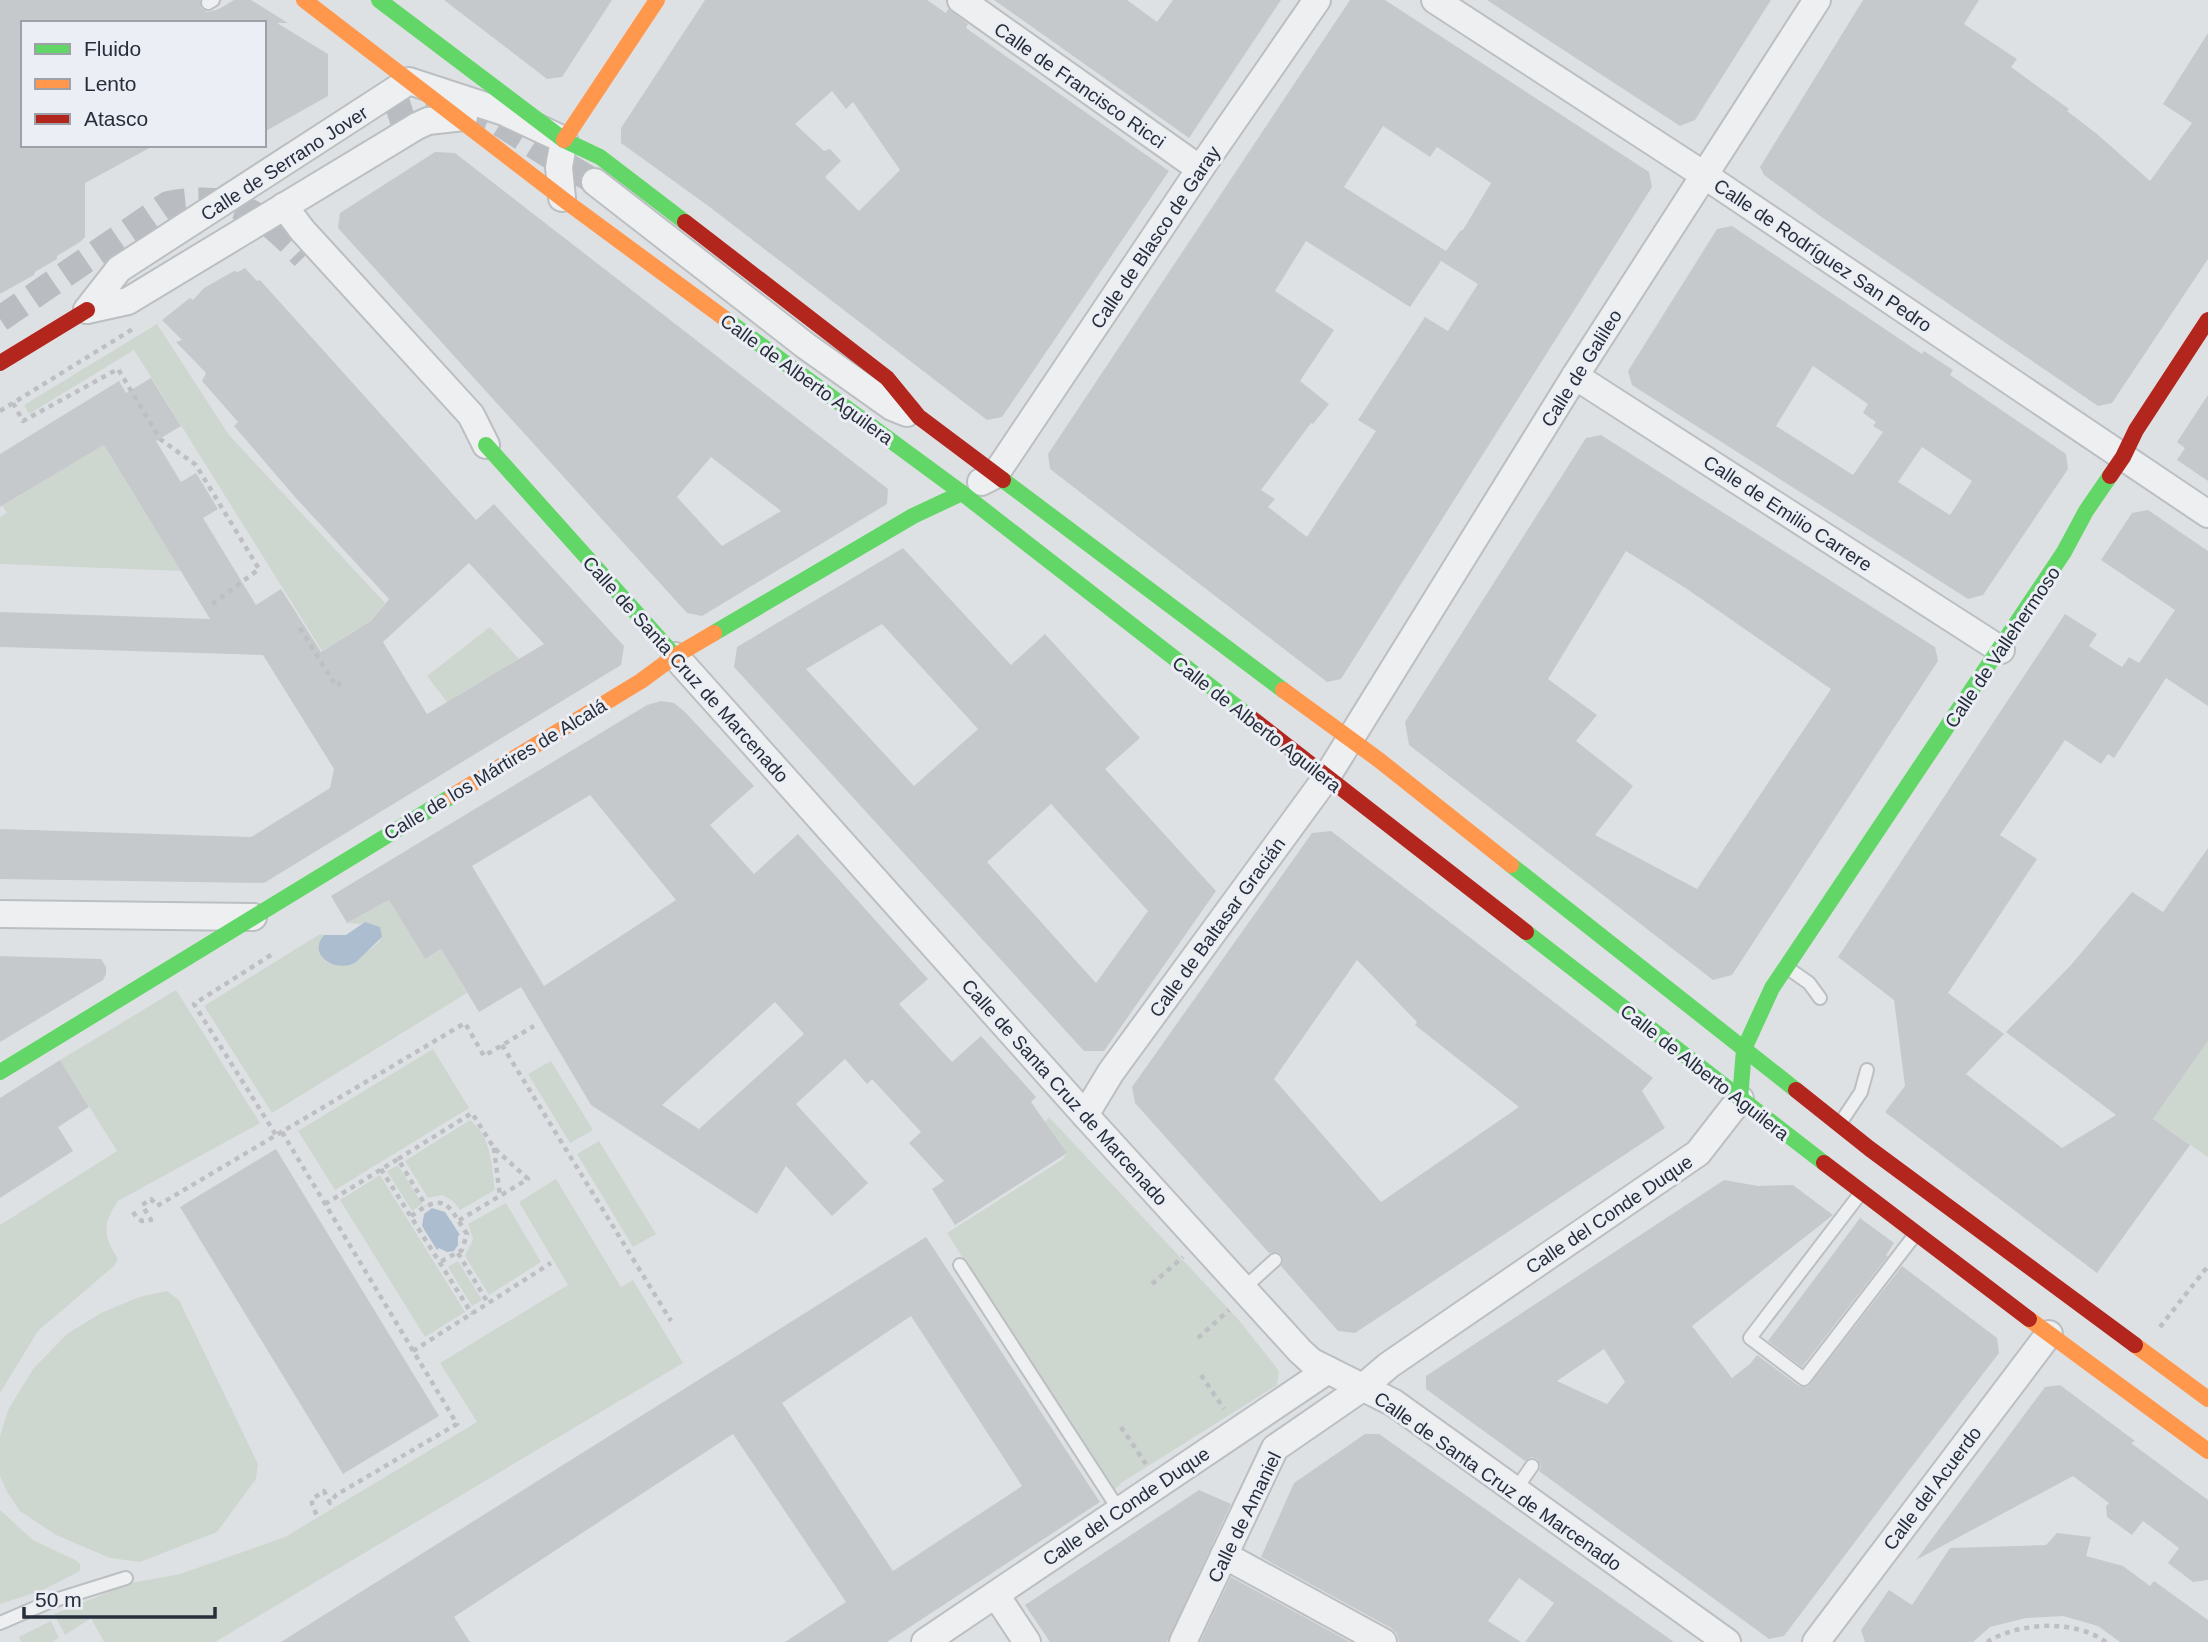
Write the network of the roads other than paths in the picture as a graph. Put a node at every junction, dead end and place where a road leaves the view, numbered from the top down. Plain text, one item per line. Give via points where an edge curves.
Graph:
1 (304, 0) edge
2 (379, 0) edge
3 (657, 0) edge
4 (961, 0) edge
5 (1317, 0) edge
6 (1435, 0) edge
7 (1817, 0) edge
8 (409, 81) junction
9 (504, 112) junction
10 (388, 117) tunnel mouth
11 (456, 117) junction
12 (564, 140) junction
13 (1200, 169) junction
14 (1704, 175) junction
15 (595, 182) tunnel mouth
16 (562, 198) junction
17 (284, 206) junction
18 (304, 257) tunnel mouth
19 (87, 310) junction
20 (2208, 320) edge
21 (0, 363) edge
22 (1575, 376) junction
23 (919, 417) junction
24 (486, 445) junction
25 (2123, 457) junction
26 (995, 475) junction
27 (962, 493) junction
28 (2208, 514) edge
29 (2001, 650) junction
30 (675, 656) junction
31 (1349, 739) junction
32 (1325, 778) junction
33 (0, 914) edge
34 (253, 917) junction
35 (1786, 967) junction
36 (1820, 998) dead end
37 (1744, 1049) junction
38 (1867, 1070) dead end
39 (0, 1072) edge
40 (1740, 1099) junction
41 (1085, 1115) junction
42 (1840, 1123) junction
43 (1863, 1191) junction
44 (1917, 1232) junction
45 (1275, 1259) dead end
46 (960, 1265) dead end
47 (1243, 1289) junction
48 (2049, 1334) junction
49 (1328, 1370) junction
50 (1362, 1388) junction
51 (2208, 1399) edge
52 (1231, 1422) junction
53 (2208, 1451) edge
54 (1267, 1463) junction
55 (1532, 1466) dead end
56 (1516, 1489) junction
57 (1119, 1510) junction
58 (1224, 1555) junction
59 (126, 1578) dead end
60 (996, 1595) junction
61 (0, 1623) edge
62 (925, 1642) edge
63 (1027, 1642) edge
64 (1184, 1642) edge
65 (1383, 1642) edge
66 (1727, 1642) edge
67 (1816, 1642) edge

1 - 8 main road, Calle de Alberto Aguilera
2 - 12 main road, Calle de Alberto Aguilera
3 - 12 main road
4 - 13 street, Calle de Francisco Ricci
5 - 13 street, Calle de Blasco de Garay
6 - 14 street, Calle de Rodríguez San Pedro
7 - 14 street, Calle de Galileo
8 - 9 street
8 - 11 main road, Calle de Alberto Aguilera
8 - 19 street, Calle de Serrano Jover via 119,269
9 - 11 street, Calle de Serrano Jover
9 - 12 street
10 - 19 street, Calle de Serrano Jover
11 - 16 main road, Calle de Alberto Aguilera
11 - 17 street, Calle de Serrano Jover via 416,126
12 - 16 street via 559,167
12 - 23 main road, Calle de Alberto Aguilera via 600,157 887,378
13 - 26 street, Calle de Blasco de Garay
14 - 22 street, Calle de Galileo
14 - 25 street, Calle de Rodríguez San Pedro
15 - 23 street, Calle de Alberto Aguilera via 806,346 892,407
16 - 27 main road, Calle de Alberto Aguilera
17 - 19 street, Calle de Serrano Jover via 128,300
17 - 24 street, Calle de Santa Cruz de Marcenado via 471,415
18 - 24 street, Calle de Santa Cruz de Marcenado via 459,428
19 - 21 main road, Calle de Serrano Jover
20 - 25 main road, Calle de Vallehermoso
22 - 29 street, Calle de Emilio Carrere
22 - 31 street, Calle de Galileo
23 - 26 main road, Calle de Alberto Aguilera
24 - 30 main road, Calle de Santa Cruz de Marcenado
25 - 28 street, Calle de Rodríguez San Pedro
25 - 29 main road, Calle de Vallehermoso
26 - 27 street, Calle de los Mártires de Alcalá
26 - 31 main road, Calle de Alberto Aguilera
27 - 30 main road, Calle de los Mártires de Alcalá via 925,509
27 - 32 main road, Calle de Alberto Aguilera
29 - 35 main road, Calle de Vallehermoso
30 - 34 main road, Calle de los Mártires de Alcalá
30 - 41 street, Calle de Santa Cruz de Marcenado
31 - 32 street, Calle de Baltasar Gracián
31 - 37 main road, Calle de Alberto Aguilera
32 - 40 main road, Calle de Alberto Aguilera
32 - 41 street, Calle de Baltasar Gracián via 1111,1072
33 - 34 street
34 - 39 main road, Calle de los Mártires de Alcalá
35 - 36 lane
35 - 37 main road, Calle de Vallehermoso via 1765,999
37 - 40 main road, Calle de Vallehermoso
37 - 42 main road, Calle de Alberto Aguilera
38 - 42 lane via 1861,1092
40 - 43 main road, Calle de Alberto Aguilera
40 - 50 street, Calle del Conde Duque via 1699,1153
41 - 47 street, Calle de Santa Cruz de Marcenado
42 - 51 main road, Calle de Alberto Aguilera
43 - 44 main road, Calle de Alberto Aguilera
43 - 44 lane via 1750,1338 1804,1379
44 - 48 main road, Calle de Alberto Aguilera
45 - 47 lane
46 - 57 lane
47 - 49 street, Calle de Santa Cruz de Marcenado via 1300,1351
48 - 53 main road, Calle de Alberto Aguilera
48 - 67 street, Calle del Acuerdo
49 - 50 street, Calle de Santa Cruz de Marcenado
49 - 52 street, Calle del Conde Duque
50 - 54 street, Calle de Amaniel via 1275,1448
50 - 56 street, Calle de Santa Cruz de Marcenado via 1394,1404
52 - 54 street via 1259,1447
52 - 57 street, Calle del Conde Duque
54 - 58 street, Calle de Amaniel
55 - 56 lane
56 - 66 street, Calle de Santa Cruz de Marcenado
57 - 60 street, Calle del Conde Duque
58 - 64 street, Calle de Amaniel
58 - 65 street
59 - 61 lane
60 - 62 street, Calle del Conde Duque
60 - 63 street

